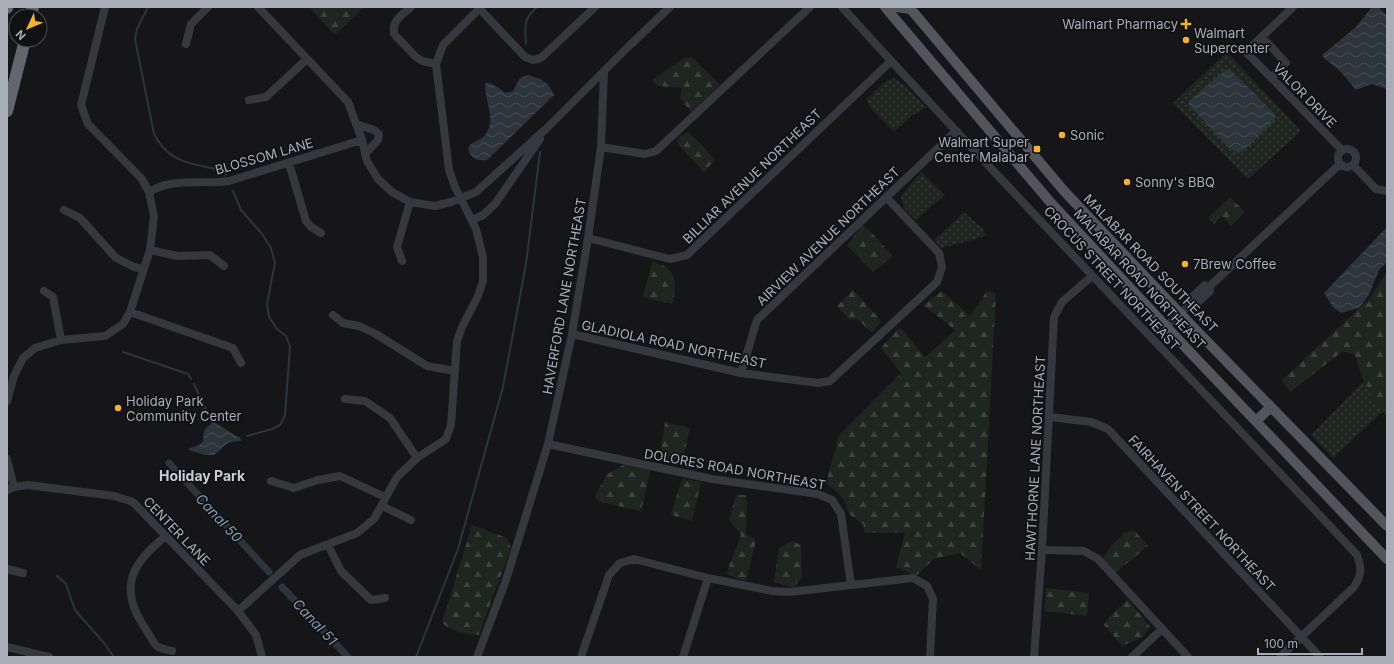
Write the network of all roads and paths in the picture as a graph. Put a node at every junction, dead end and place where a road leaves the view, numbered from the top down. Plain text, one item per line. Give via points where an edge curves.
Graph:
1 (105, 7) edge
2 (208, 7) edge
3 (258, 7) edge
4 (411, 7) edge
5 (595, 7) edge
6 (670, 7) edge
7 (810, 7) edge
8 (842, 7) edge
9 (885, 7) edge
10 (896, 7) edge
11 (1293, 7) edge
12 (480, 8) edge
13 (910, 8) edge
14 (1262, 38) junction
15 (186, 44) dead end
16 (22, 48) edge
17 (307, 59) junction
18 (891, 61) junction
19 (436, 64) junction
20 (604, 71) junction
21 (1271, 78) junction
22 (249, 100) dead end
23 (7, 111) edge
24 (356, 124) junction
25 (547, 128) junction
26 (956, 131) junction
27 (362, 140) junction
28 (602, 147) junction
29 (1342, 150) junction
30 (365, 154) junction
31 (289, 163) junction
32 (1340, 164) junction
33 (1353, 165) junction
34 (1387, 191) edge
35 (149, 192) junction
36 (886, 197) junction
37 (461, 199) junction
38 (410, 202) junction
39 (64, 210) dead end
40 (472, 220) junction
41 (321, 233) dead end
42 (588, 238) junction
43 (150, 250) junction
44 (402, 261) dead end
45 (224, 266) dead end
46 (143, 270) junction
47 (1092, 276) junction
48 (44, 291) dead end
49 (130, 312) junction
50 (1180, 314) junction
51 (333, 315) dead end
52 (1166, 327) junction
53 (572, 334) junction
54 (61, 340) junction
55 (241, 362) dead end
56 (455, 371) junction
57 (741, 373) junction
58 (345, 398) dead end
59 (7, 401) edge
60 (1270, 407) junction
61 (1050, 417) junction
62 (1256, 421) junction
63 (548, 444) junction
64 (417, 458) junction
65 (7, 459) edge
66 (271, 481) dead end
67 (11, 489) edge
68 (386, 497) junction
69 (382, 506) junction
70 (411, 520) dead end
71 (1387, 526) edge
72 (166, 536) junction
73 (328, 545) junction
74 (1042, 550) junction
75 (1387, 559) edge
76 (7, 569) edge
77 (23, 573) dead end
78 (708, 578) junction
79 (851, 585) junction
80 (385, 598) dead end
81 (238, 611) junction
82 (1162, 630) junction
83 (1301, 638) junction
84 (7, 647) edge
85 (172, 651) dead end
86 (49, 657) edge
87 (262, 657) edge
88 (477, 657) edge
89 (581, 657) edge
90 (683, 657) edge
91 (930, 657) edge
92 (1034, 657) edge
93 (1132, 657) edge
94 (1188, 657) edge
95 (1280, 657) edge
96 (1320, 657) edge

1 - 35 street via 81,105 88,124 142,179
2 - 15 street via 191,24
3 - 17 street
4 - 19 street via 393,26 394,34 416,57
5 - 12 street via 541,58 533,60 525,58
6 - 20 street
7 - 28 street via 656,151 645,154
8 - 18 street, CROCUS STREET NORTHEAST
9 - 52 main road, MALABAR ROAD NORTHEAST via 1051,203
10 - 13 main road
11 - 14 street, VALOR DRIVE
12 - 19 street via 443,44
13 - 50 main road, MALABAR ROAD SOUTHEAST via 1064,191
14 - 21 street via 1286,63
14 - 21 street, VALOR DRIVE via 1246,52
16 - 23 highway
17 - 22 street via 266,97
17 - 24 street via 348,102
18 - 26 street, CROCUS STREET NORTHEAST
18 - 42 street, BILLIAR AVENUE NORTHEAST via 687,255 670,259
19 - 37 street via 449,170
20 - 25 street
20 - 28 street, HAVERFORD LANE NORTHEAST
21 - 29 street, VALOR DRIVE
24 - 27 street
24 - 30 street via 379,134 378,140
25 - 37 street via 476,192
25 - 40 street via 494,204 483,215
26 - 36 street, AIRVIEW AVENUE NORTHEAST
26 - 47 street, CROCUS STREET NORTHEAST
27 - 30 street
27 - 31 street, BLOSSOM LANE
28 - 42 street, HAVERFORD LANE NORTHEAST
29 - 32 street via 1338,155
29 - 33 street, VALOR DRIVE via 1350,149 1355,153
30 - 38 street via 378,179 392,192
31 - 35 street, BLOSSOM LANE via 229,181 169,183
31 - 41 street via 306,221
32 - 33 street via 1345,167
32 - 50 street via 1209,287 1205,285 1189,300 1189,306
33 - 34 street via 1376,189
35 - 43 street via 154,216
36 - 57 street, AIRVIEW AVENUE NORTHEAST via 757,320
36 - 57 street, GLADIOLA ROAD NORTHEAST via 939,253 942,268 937,282 830,381 818,383
37 - 38 street via 434,206
37 - 40 street
38 - 44 street via 397,247
39 - 46 street via 80,218 116,258
40 - 56 street via 483,257 483,281 457,341
42 - 53 street, HAVERFORD LANE NORTHEAST
43 - 45 street via 177,256 210,255
43 - 46 street
46 - 49 street
47 - 61 street, HAWTHORNE LANE NORTHEAST via 1062,302 1054,317
47 - 83 street, CROCUS STREET NORTHEAST via 1358,556 1361,567 1360,579
48 - 54 street via 53,297
49 - 54 street via 123,324 105,336
49 - 55 street via 233,348
50 - 52 street
50 - 60 main road, MALABAR ROAD SOUTHEAST
51 - 56 street via 343,323 359,326 376,334 427,366
52 - 62 main road, MALABAR ROAD NORTHEAST
53 - 57 street, GLADIOLA ROAD NORTHEAST
53 - 63 street, HAVERFORD LANE NORTHEAST
54 - 59 street via 35,348 23,358 14,376
56 - 64 street via 451,425 446,438
58 - 64 street via 365,401 390,418
60 - 62 main road
60 - 71 main road, MALABAR ROAD SOUTHEAST
61 - 74 street, HAWTHORNE LANE NORTHEAST
61 - 83 street, FAIRHAVEN STREET NORTHEAST via 1091,422 1108,429
62 - 75 main road, MALABAR ROAD NORTHEAST
63 - 79 street, DOLORES ROAD NORTHEAST via 712,479 818,494 832,500 841,514
63 - 88 street, HAVERFORD LANE NORTHEAST via 506,580
64 - 68 street via 397,477
65 - 67 street
66 - 68 street via 294,488 340,476
67 - 72 street, CENTER LANE via 28,485 114,496 133,502
68 - 69 street
69 - 70 street
69 - 73 street via 374,519 357,533
72 - 81 street, CENTER LANE
72 - 85 street via 136,565 130,582 136,614 157,646
73 - 80 street via 341,571 370,600
73 - 81 street via 300,555
74 - 82 street via 1084,551 1098,559
74 - 92 street, HAWTHORNE LANE NORTHEAST
76 - 77 street
78 - 79 street via 790,592
78 - 89 street via 634,559 620,563 610,575
78 - 90 street
79 - 91 street via 913,578 927,586 933,599
81 - 87 street, CENTER LANE via 256,635
82 - 93 street
82 - 94 street
83 - 95 street
83 - 96 street, FAIRHAVEN STREET NORTHEAST
84 - 86 street

